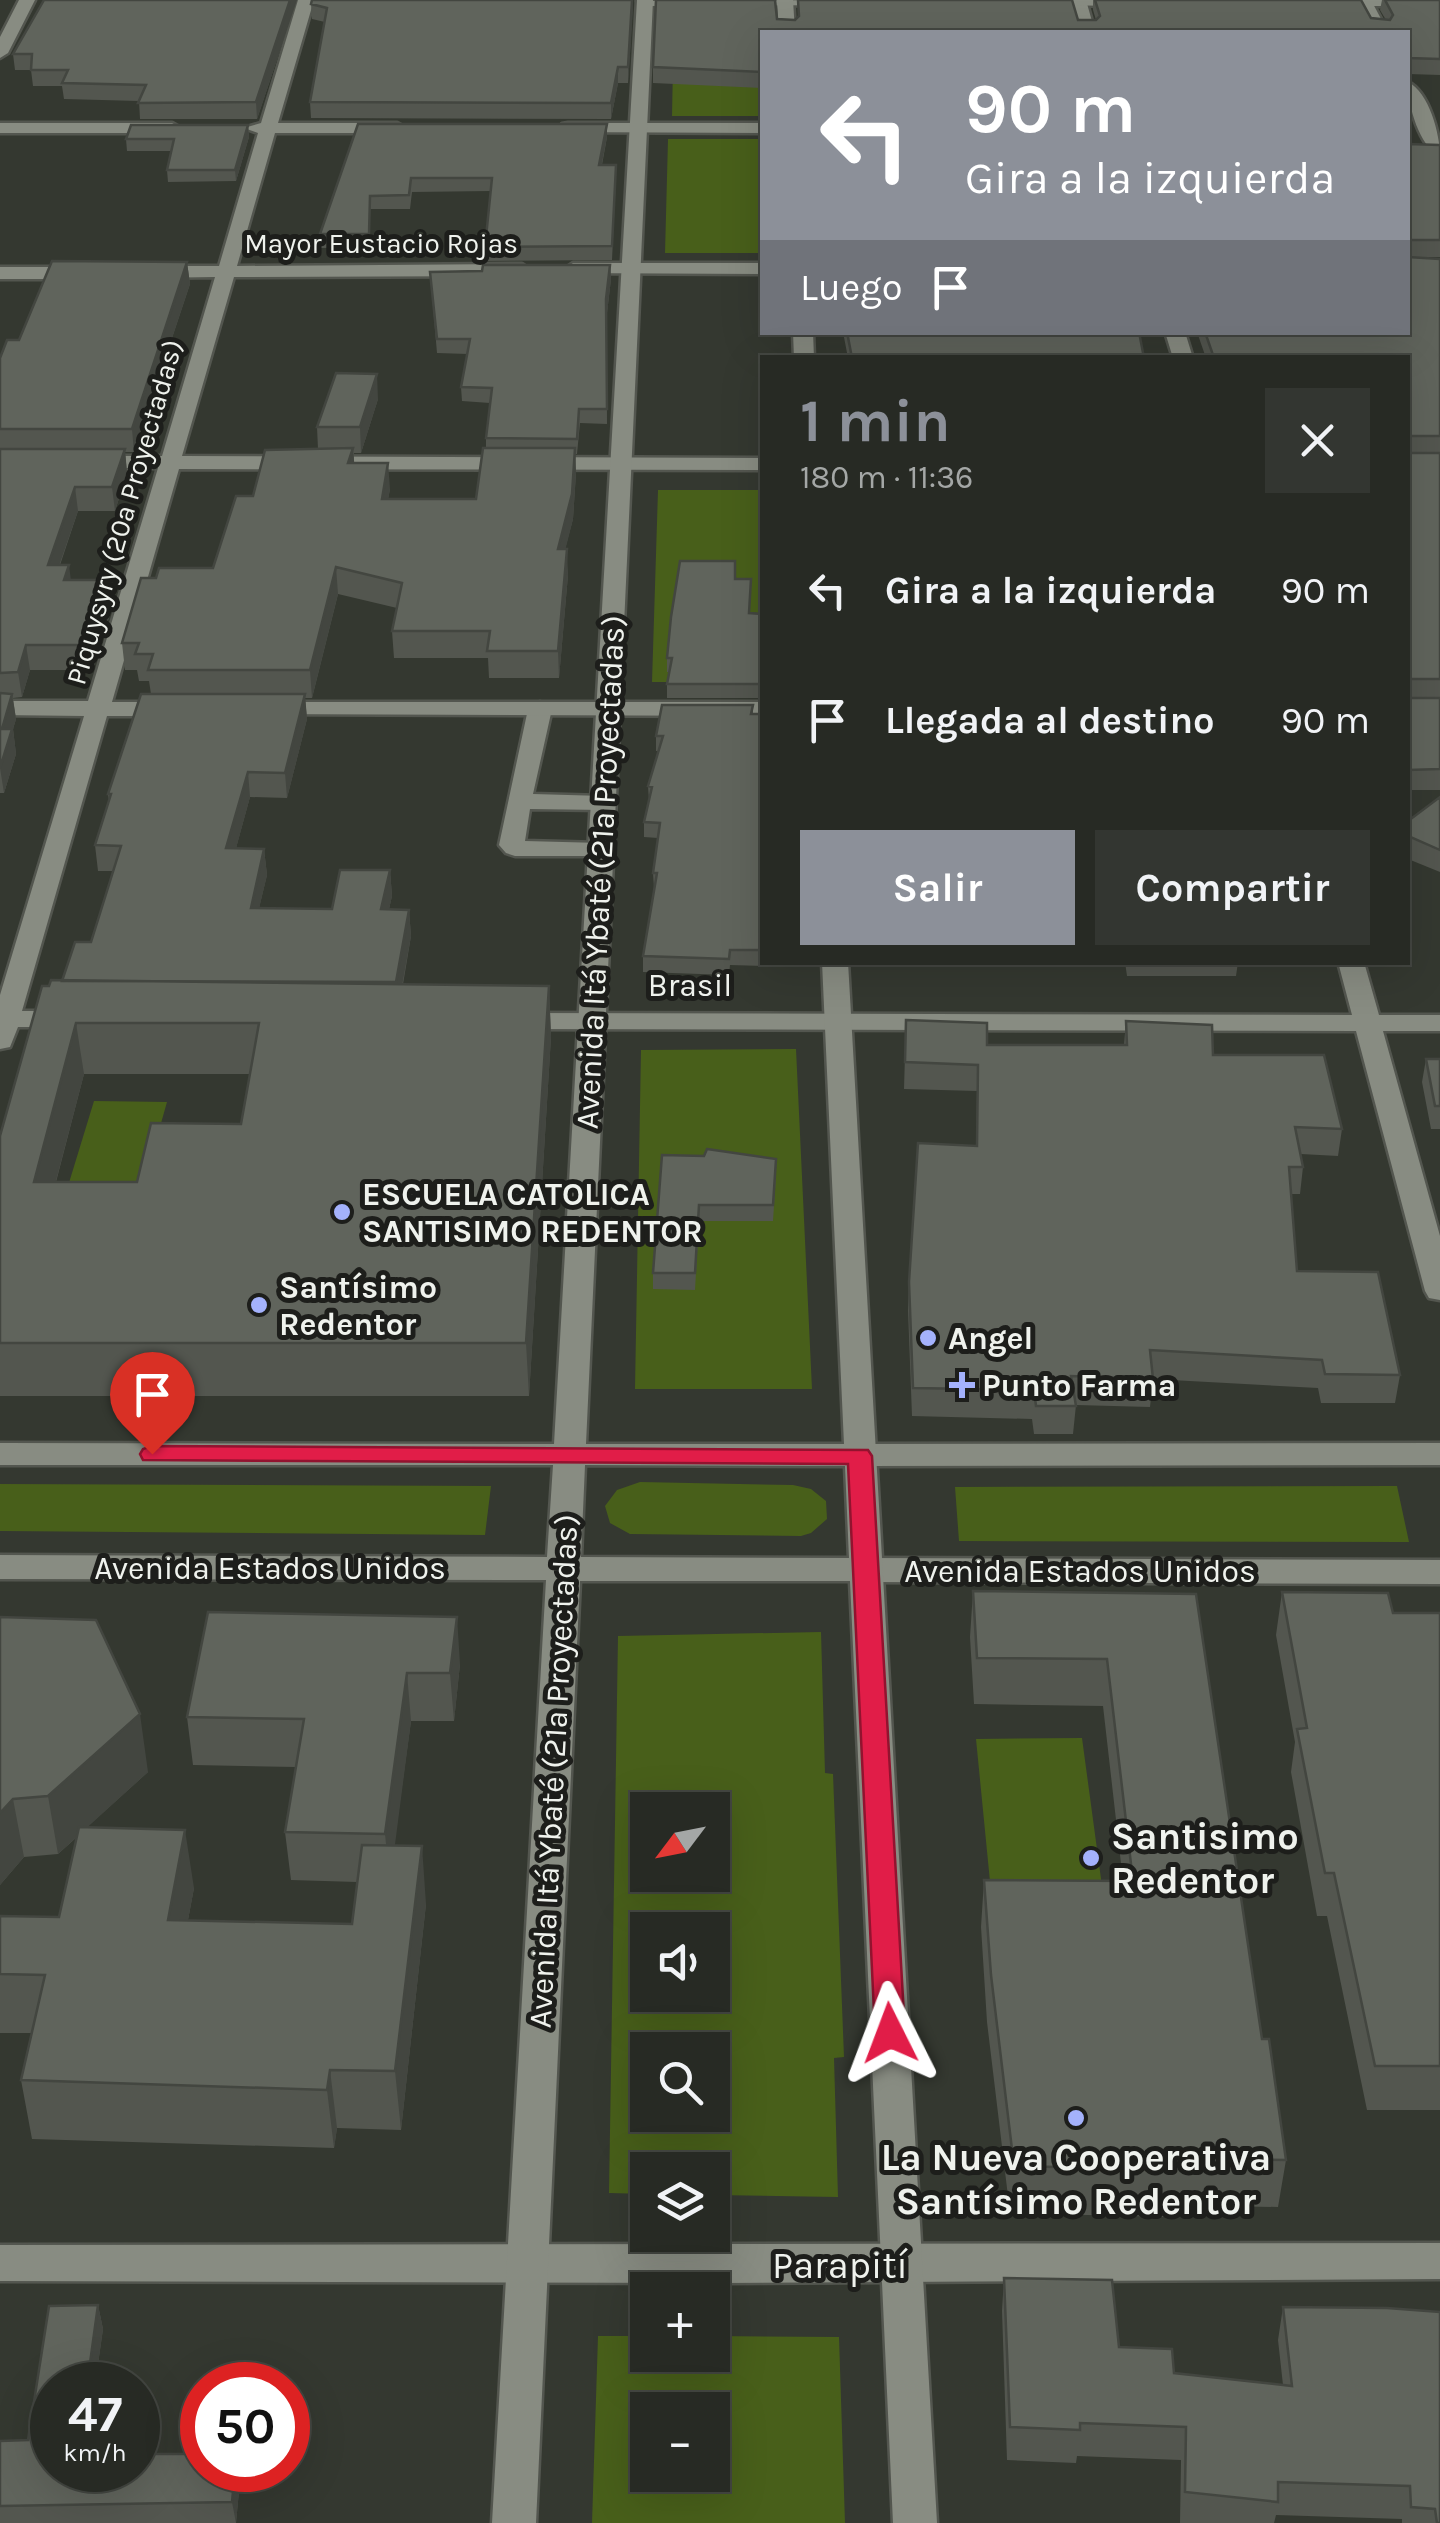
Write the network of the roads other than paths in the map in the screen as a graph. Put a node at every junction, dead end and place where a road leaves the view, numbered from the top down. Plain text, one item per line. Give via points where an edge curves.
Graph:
1 (27, 0) edge
2 (306, 0) edge
3 (644, 0) edge
4 (786, 0) edge
5 (864, 0) edge
6 (1020, 0) edge
7 (1078, 0) edge
8 (1155, 0) edge
9 (625, 1) edge
10 (1307, 1) edge
11 (1364, 1) edge
12 (1440, 1) edge
13 (787, 30) edge
14 (1086, 30) edge
15 (1379, 30) edge
16 (0, 53) edge
17 (1410, 91) edge
18 (0, 128) edge
19 (192, 128) edge
20 (230, 128) edge
21 (268, 128) junction
22 (424, 128) edge
23 (541, 128) edge
24 (638, 128) junction
25 (760, 128) edge
26 (1440, 150) edge
27 (631, 269) junction
28 (760, 269) edge
29 (226, 272) junction
30 (0, 273) edge
31 (57, 462) edge
32 (170, 462) junction
33 (620, 463) junction
34 (760, 464) edge
35 (0, 708) edge
36 (97, 708) junction
37 (194, 709) edge
38 (232, 709) edge
39 (540, 709) junction
40 (608, 709) junction
41 (760, 709) edge
42 (519, 801) junction
43 (603, 803) junction
44 (600, 851) junction
45 (835, 965) edge
46 (1352, 965) edge
47 (838, 1019) junction
48 (104, 1020) edge
49 (494, 1020) edge
50 (592, 1021) junction
51 (1440, 1022) edge
52 (1368, 1023) junction
53 (2, 1026) edge
54 (1440, 1291) edge
55 (0, 1454) edge
56 (1440, 1454) edge
57 (570, 1455) junction
58 (860, 1456) junction
59 (0, 1567) edge
60 (564, 1569) junction
61 (866, 1570) junction
62 (1440, 1572) edge
63 (1440, 2262) edge
64 (0, 2263) edge
65 (527, 2264) junction
66 (902, 2264) junction
67 (514, 2523) edge
68 (914, 2523) edge

1 - 16 street
2 - 21 street, Piquysyry (20ª Proyectadas)
3 - 4 street
3 - 9 street
3 - 24 street, Avenida Itá Ybaté (21ª Proyectadas)
4 - 5 street
4 - 13 street
6 - 7 street
7 - 8 street
7 - 14 street
10 - 11 street
11 - 12 street
11 - 15 street
17 - 26 street
18 - 19 street
20 - 21 street
21 - 22 street
21 - 29 street, Piquysyry (20ª Proyectadas)
23 - 24 street
24 - 25 street
24 - 27 street, Avenida Itá Ybaté (21ª Proyectadas)
27 - 28 street, Mayor Eustacio Rojas
27 - 29 street, Mayor Eustacio Rojas
27 - 33 street, Avenida Itá Ybaté (21ª Proyectadas)
29 - 30 street, Mayor Eustacio Rojas
29 - 32 street, Piquysyry (20ª Proyectadas)
31 - 32 street
32 - 33 street
32 - 36 street, Piquysyry (20ª Proyectadas)
33 - 34 street
33 - 40 street, Avenida Itá Ybaté (21ª Proyectadas)
35 - 36 street
36 - 37 street
36 - 53 street, Piquysyry (20ª Proyectadas)
38 - 39 street
39 - 40 street
39 - 42 street
40 - 41 street
40 - 43 street, Avenida Itá Ybaté (21ª Proyectadas)
42 - 43 street
42 - 44 street via 515,848
43 - 44 street, Avenida Itá Ybaté (21ª Proyectadas)
44 - 50 street, Avenida Itá Ybaté (21ª Proyectadas)
45 - 47 street
46 - 52 street
47 - 50 street, Brasil
47 - 52 street, Brasil
47 - 58 street
48 - 53 street
49 - 50 street, Brasil
50 - 57 street, Avenida Itá Ybaté (21ª Proyectadas)
51 - 52 street, Brasil
52 - 54 street
55 - 57 street
56 - 58 street
57 - 58 street
57 - 60 street, Avenida Itá Ybaté (21ª Proyectadas)
58 - 61 street
59 - 60 street, Avenida Estados Unidos
60 - 61 street, Avenida Estados Unidos
60 - 65 street, Avenida Itá Ybaté (21ª Proyectadas)
61 - 62 street, Avenida Estados Unidos
61 - 66 street
63 - 66 street, Parapití
64 - 65 street, Parapití
65 - 66 street, Parapití
65 - 67 street, Avenida Itá Ybaté (21ª Proyectadas)
66 - 68 street

